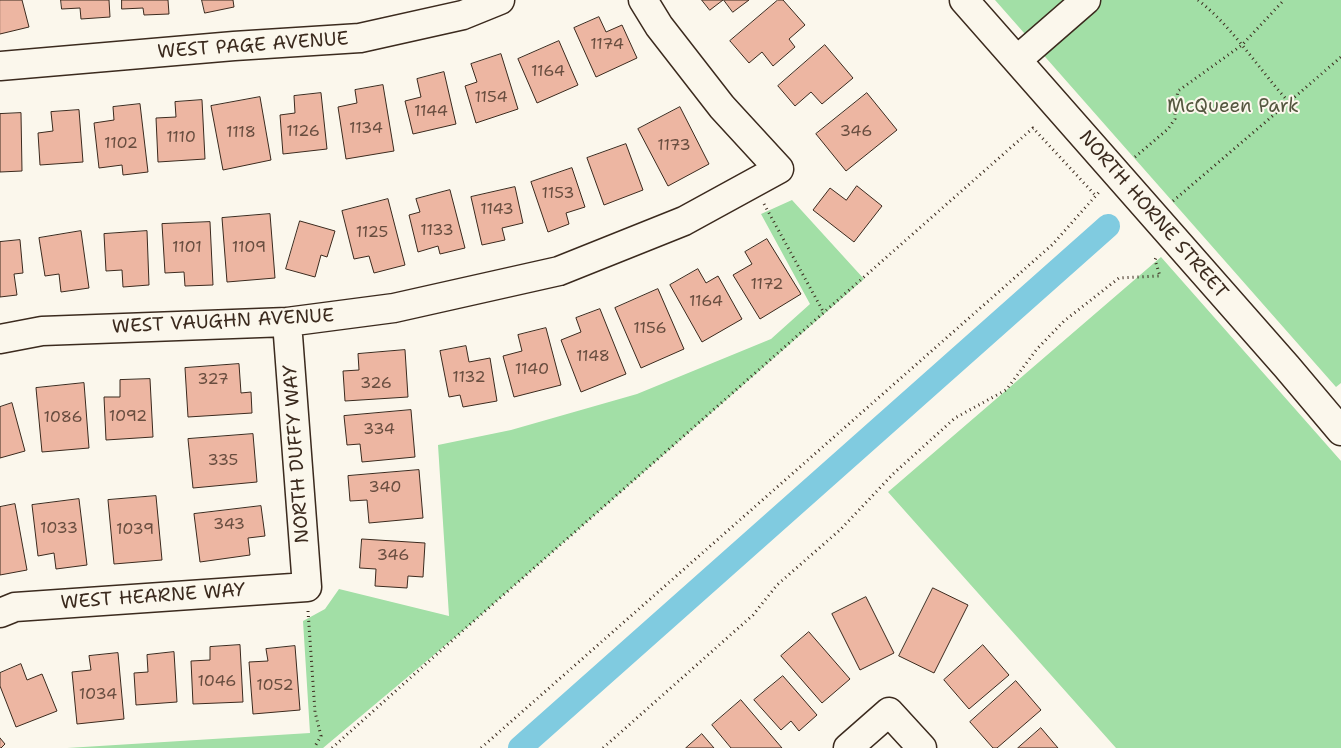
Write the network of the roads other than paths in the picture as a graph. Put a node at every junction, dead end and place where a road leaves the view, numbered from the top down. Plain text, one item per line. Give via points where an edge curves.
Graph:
1 (500, 0) edge
2 (643, 0) edge
3 (964, 0) edge
4 (1086, 0) edge
5 (1017, 60) junction
6 (0, 66) edge
7 (287, 322) junction
8 (0, 339) edge
9 (1341, 432) edge
10 (307, 587) joint
11 (0, 613) edge
12 (848, 748) edge
13 (922, 748) edge

1 - 6 street, WEST PAGE AVENUE via 462,15 360,38
2 - 7 street, WEST VAUGHN AVENUE via 658,26 722,107 779,169 684,221 558,271 394,308
3 - 5 street, NORTH HORNE STREET
4 - 5 street
5 - 9 street, NORTH HORNE STREET
7 - 8 street, WEST VAUGHN AVENUE via 42,331
7 - 10 street, NORTH DUFFY WAY
10 - 11 street, WEST HEARNE WAY via 15,606
12 - 13 street via 889,712

